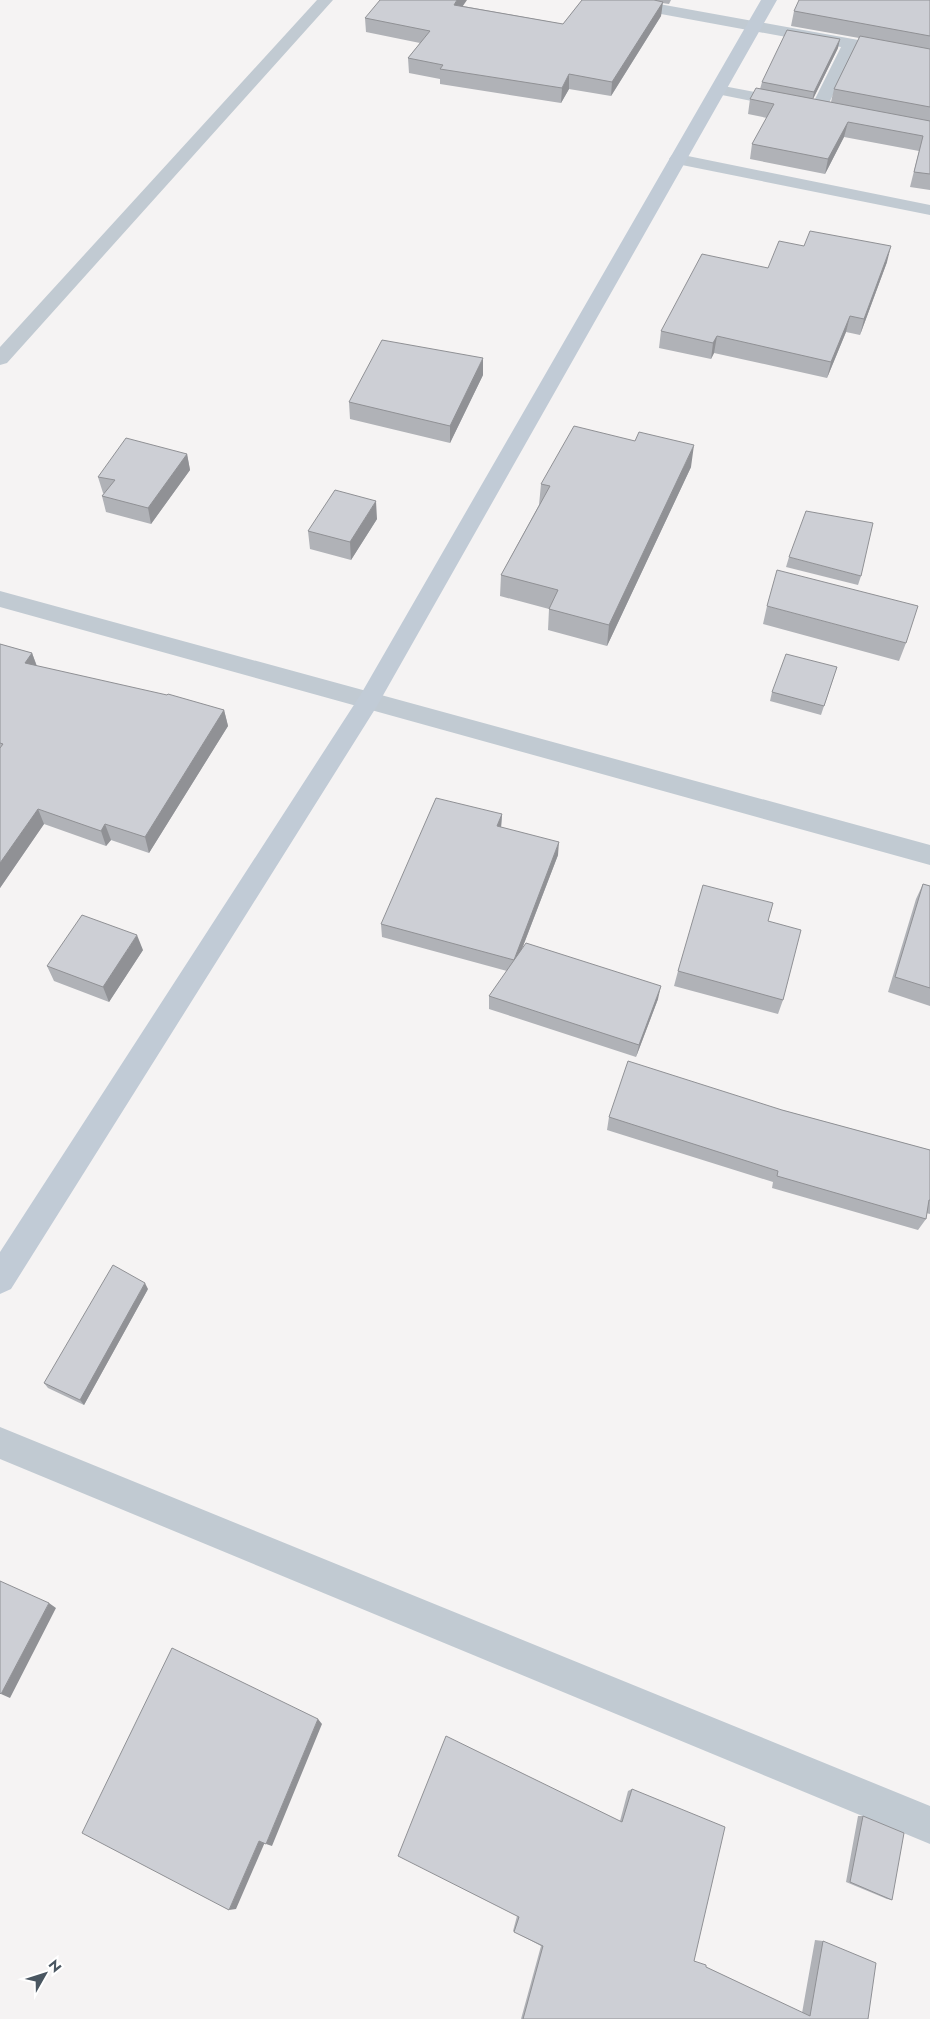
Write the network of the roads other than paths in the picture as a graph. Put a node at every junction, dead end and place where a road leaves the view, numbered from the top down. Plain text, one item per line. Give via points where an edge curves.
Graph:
1 (326, 0) edge
2 (612, 0) edge
3 (769, 0) edge
4 (754, 25) junction
5 (851, 43) junction
6 (930, 58) edge
7 (718, 90) junction
8 (818, 109) junction
9 (837, 112) edge
10 (678, 159) junction
11 (930, 210) edge
12 (0, 359) edge
13 (0, 599) edge
14 (369, 700) junction
15 (930, 855) edge
16 (0, 1279) edge
17 (0, 1443) edge
18 (930, 1825) edge

1 - 12 street
2 - 4 street
3 - 4 street
4 - 5 street
4 - 7 street
5 - 6 street
5 - 8 street
7 - 8 street
7 - 10 street
8 - 9 street
10 - 11 street
10 - 14 street
13 - 14 street
14 - 15 street
14 - 16 street
17 - 18 street

